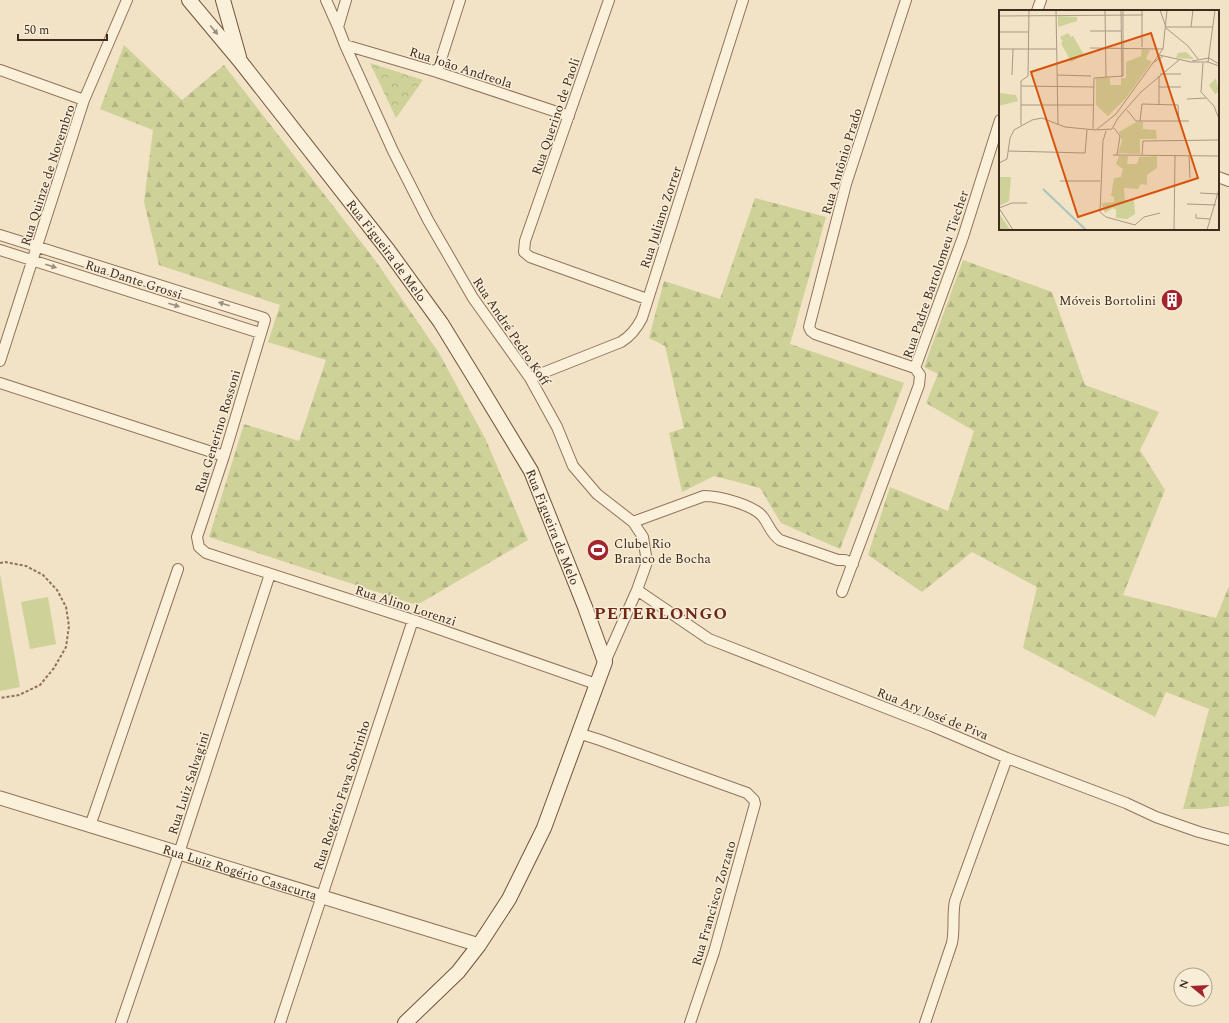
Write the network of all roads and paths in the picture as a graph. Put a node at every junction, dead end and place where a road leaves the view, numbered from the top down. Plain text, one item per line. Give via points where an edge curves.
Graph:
1 (127, 0) edge
2 (189, 0) edge
3 (223, 0) edge
4 (326, 0) edge
5 (346, 0) edge
6 (460, 0) edge
7 (609, 0) edge
8 (743, 0) edge
9 (906, 0) edge
10 (1041, 0) edge
11 (1038, 10) edge
12 (338, 27) junction
13 (344, 45) junction
14 (240, 61) junction
15 (0, 70) edge
16 (437, 72) junction
17 (84, 100) junction
18 (569, 116) junction
19 (999, 123) edge
20 (1219, 177) edge
21 (1229, 181) edge
22 (0, 235) edge
23 (38, 247) junction
24 (0, 250) edge
25 (32, 260) junction
26 (647, 299) junction
27 (261, 316) joint
28 (260, 333) junction
29 (0, 361) edge
30 (915, 368) junction
31 (530, 378) junction
32 (0, 383) edge
33 (224, 456) junction
34 (633, 522) junction
35 (206, 553) joint
36 (0, 563) edge
37 (853, 564) junction
38 (178, 569) dead end
39 (270, 574) junction
40 (637, 590) junction
41 (842, 592) dead end
42 (413, 620) junction
43 (605, 662) junction
44 (596, 684) junction
45 (0, 698) edge
46 (578, 733) junction
47 (1008, 758) junction
48 (0, 798) edge
49 (90, 826) junction
50 (1229, 840) edge
51 (179, 853) junction
52 (322, 897) junction
53 (479, 945) junction
54 (121, 1023) edge
55 (280, 1023) edge
56 (405, 1023) edge
57 (690, 1023) edge
58 (925, 1023) edge

1 - 17 street, Rua Quinze de Novembro
2 -> 14 main road, Rua Figueira de Melo
3 - 14 main road, Rua Figueira de Melo
4 - 12 street, Rua André Pedro Koff
5 - 12 street
6 - 16 street
7 - 18 street, Rua Querino de Paoli
8 - 26 street, Rua Juliano Zorrer
9 - 30 street, Rua Antônio Prado via 846,184 809,326 815,334
10 - 11 street
12 - 13 street, Rua André Pedro Koff
13 - 16 street, Rua João Andreola
13 - 31 street, Rua André Pedro Koff via 428,220 473,298
14 - 43 main road, Rua Figueira de Melo via 388,250 441,323 479,385 531,472
15 - 17 street
16 - 18 street, Rua João Andreola
17 - 23 street, Rua Quinze de Novembro
18 - 26 street, Rua Querino de Paoli via 525,241 524,252 530,257
19 - 30 street, Rua Padre Bartolomeu Tiecher via 964,237
20 - 21 street
22 - 23 street, Rua Dante Grossi
23 - 25 street, Rua Quinze de Novembro
27 -> 23 street, Rua Dante Grossi
24 - 25 street, Rua Dante Grossi
25 -> 28 street, Rua Dante Grossi
25 - 29 street, Rua Quinze de Novembro
26 - 31 street, Rua Juliano Zorrer via 637,329 626,339
27 - 28 street, Rua Generino Rossoni via 264,320
28 - 33 street, Rua Generino Rossoni
30 - 37 street, Rua Padre Bartolomeu Tiecher via 920,375 919,385
31 - 34 street, Rua André Pedro Koff via 557,427 573,466 597,494
32 - 33 street
33 - 35 street, Rua Generino Rossoni via 197,537 199,546
34 - 37 street via 704,496 716,496 759,513 772,534 780,540
34 - 40 street, Rua André Pedro Koff via 643,537 647,562
35 - 39 street, Rua Alino Lorenzi
36 - 45 path via 26,566 43,575 57,590 66,607 69,626 66,647 40,685 19,694
37 - 41 street, Rua Padre Bartolomeu Tiecher
38 - 49 street
39 - 42 street, Rua Alino Lorenzi
39 - 51 street, Rua Luiz Salvagini
40 - 43 street, Rua André Pedro Koff
40 - 47 street, Rua Ary José de Piva via 709,639
42 - 44 street, Rua Alino Lorenzi
42 - 52 street, Rua Rogério Fava Sobrinho
43 - 44 main road
44 - 46 main road
46 - 53 main road via 544,828 509,899
46 - 57 street, Rua Francisco Zorzato via 747,793 754,800 714,952
47 - 50 street, Rua Ary José de Piva via 1156,817
47 - 58 street via 955,901 952,943
48 - 49 street, Rua Luiz Rogério Casacurta
49 - 51 street, Rua Luiz Rogério Casacurta
51 - 52 street, Rua Luiz Rogério Casacurta
51 - 54 street, Rua Luiz Salvagini
52 - 53 street, Rua Luiz Rogério Casacurta
52 - 55 street, Rua Rogério Fava Sobrinho
53 - 56 main road via 458,972

